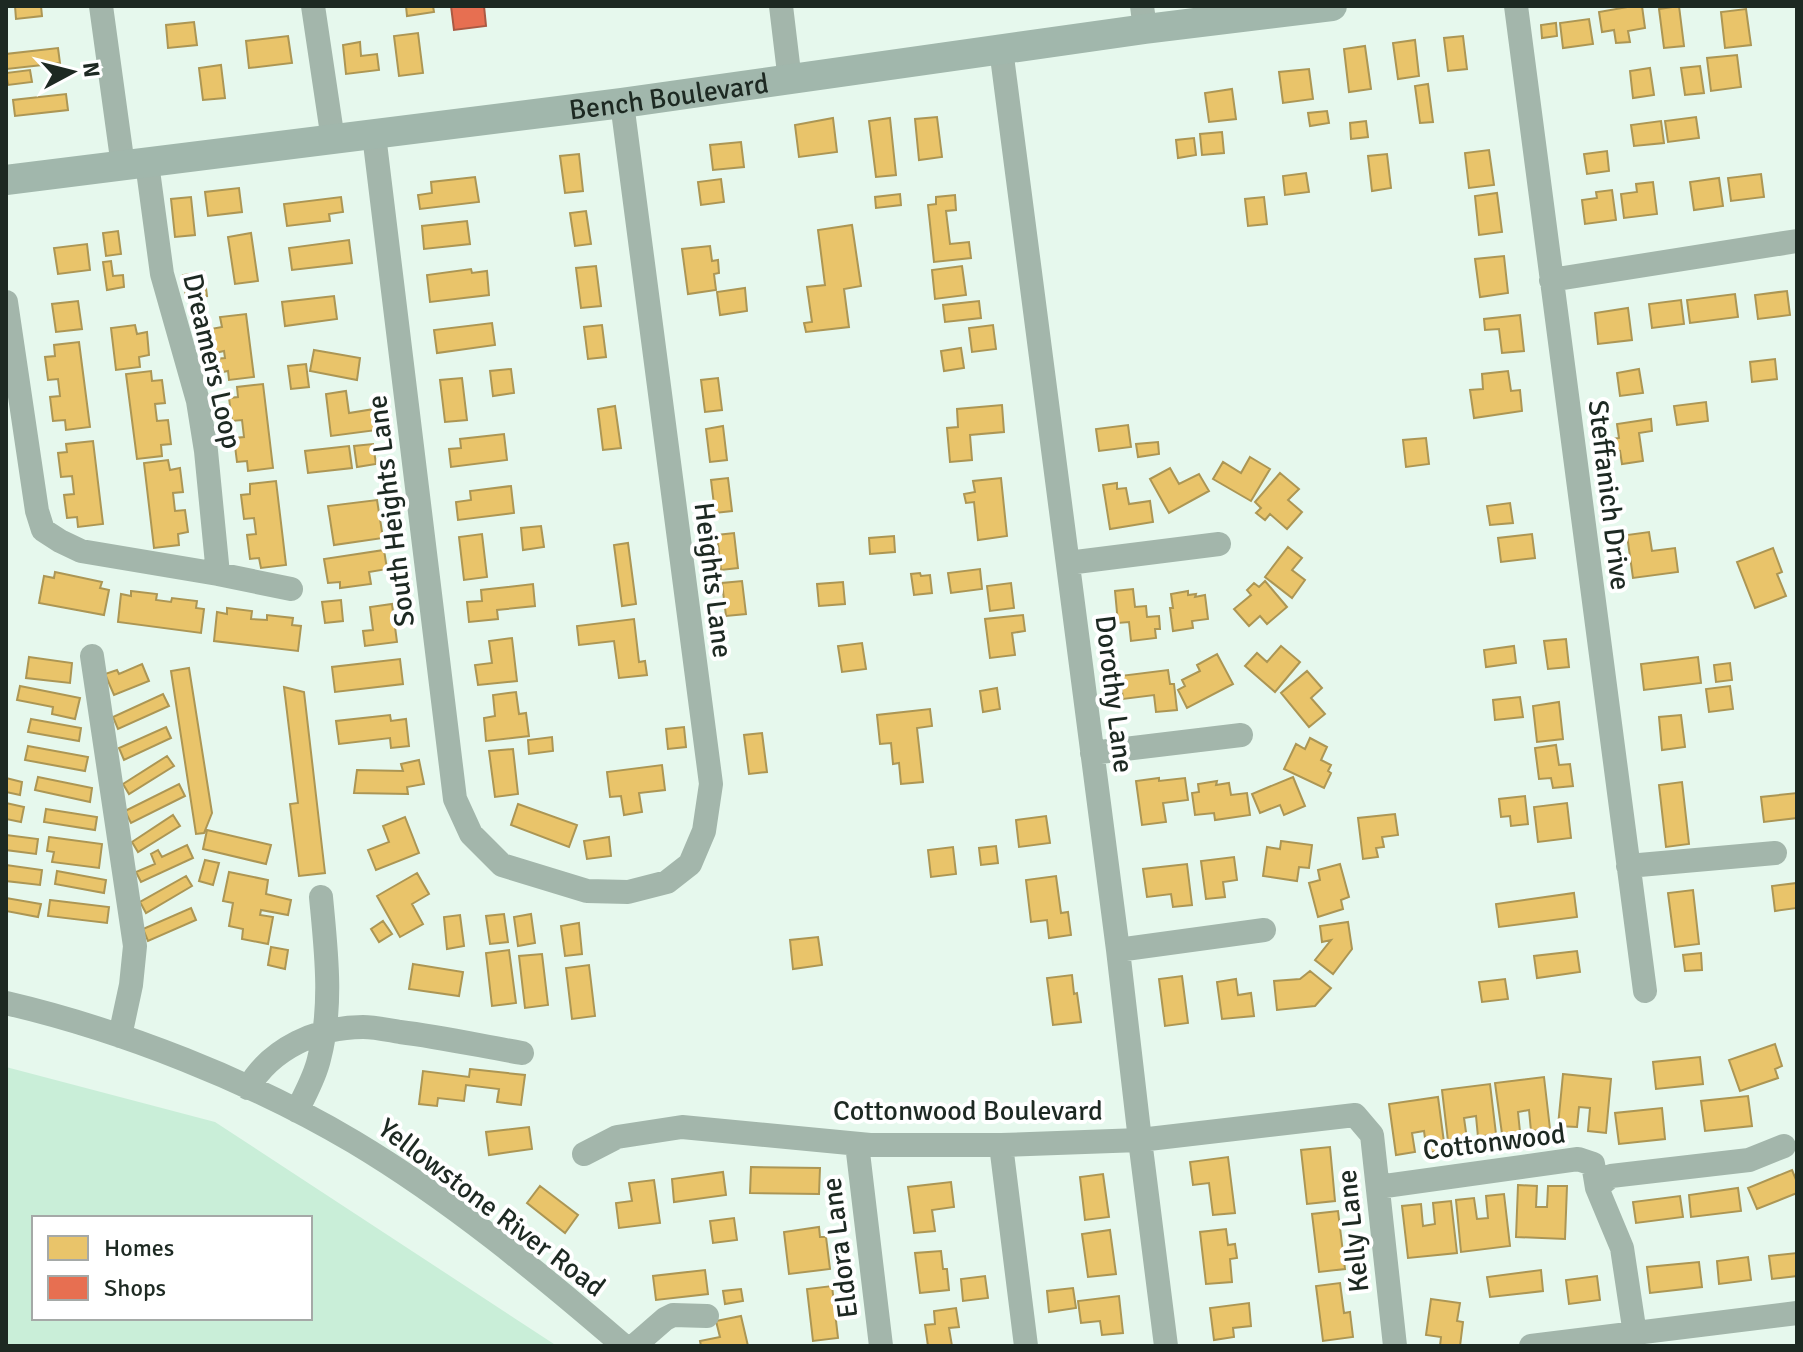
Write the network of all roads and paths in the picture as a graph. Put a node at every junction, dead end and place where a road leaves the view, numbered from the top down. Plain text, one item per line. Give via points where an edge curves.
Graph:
1 (101, 6) edge
2 (313, 6) edge
3 (781, 6) edge
4 (1332, 6) edge
5 (1516, 6) edge
6 (1144, 18) edge
7 (1001, 49) junction
8 (790, 81) junction
9 (622, 103) junction
10 (374, 135) junction
11 (333, 140) junction
12 (135, 164) junction
13 (6, 180) edge
14 (1797, 241) edge
15 (1551, 280) junction
16 (6, 302) edge
17 (1219, 544) dead end
18 (1068, 563) junction
19 (218, 574) junction
20 (291, 589) dead end
21 (92, 656) dead end
22 (1241, 735) dead end
23 (1092, 753) junction
24 (1775, 853) dead end
25 (502, 865) joint
26 (1628, 866) junction
27 (321, 897) dead end
28 (1264, 930) dead end
29 (1118, 950) junction
30 (1645, 991) dead end
31 (6, 1003) edge
32 (324, 1031) junction
33 (120, 1036) junction
34 (522, 1053) dead end
35 (248, 1088) junction
36 (297, 1111) junction
37 (1355, 1115) joint
38 (1140, 1140) junction
39 (857, 1144) junction
40 (1001, 1145) junction
41 (1784, 1146) dead end
42 (584, 1154) dead end
43 (1378, 1187) junction
44 (1597, 1188) junction
45 (1797, 1313) edge
46 (707, 1316) dead end
47 (1635, 1334) junction
48 (624, 1346) edge
49 (634, 1346) edge
50 (881, 1346) edge
51 (1026, 1346) edge
52 (1166, 1346) edge
53 (1395, 1346) edge
54 (1531, 1346) edge

1 - 12 street, Dreamers Loop
2 - 11 street
3 - 8 street
4 - 6 main road, Bench Boulevard
5 - 15 street, Steffanich Drive
6 - 7 main road, Bench Boulevard
7 - 8 main road, Bench Boulevard
7 - 18 street, Dorothy Lane
8 - 9 main road, Bench Boulevard
9 - 10 main road, Bench Boulevard
9 - 25 street, Heights Lane via 711,784 704,831 690,864 667,882 628,892 587,891
10 - 11 main road, Bench Boulevard
10 - 25 street, South Heights Lane via 455,799 471,834
11 - 12 main road, Bench Boulevard
12 - 13 main road, Bench Boulevard
12 - 19 street, Dreamers Loop via 198,401
14 - 15 street
15 - 26 street, Steffanich Drive
16 - 19 street via 43,530 81,551
17 - 18 street
18 - 23 street, Dorothy Lane
19 - 20 street
21 - 33 street via 135,946
22 - 23 street
23 - 29 street, Dorothy Lane
24 - 26 street
26 - 30 street, Steffanich Drive
27 - 32 street via 328,968
28 - 29 street
29 - 38 street, Dorothy Lane
31 - 33 street, Yellowstone River Road
32 - 34 street via 363,1027
32 - 35 street via 281,1050
32 - 36 street via 319,1061
33 - 35 street, Yellowstone River Road
35 - 36 street, Yellowstone River Road
36 - 48 street, Yellowstone River Road via 471,1222
37 - 38 street, Cottonwood Boulevard
37 - 43 street, Kelly Lane via 1372,1135
38 - 40 street, Cottonwood Boulevard
38 - 52 street, Dorothy Lane
39 - 40 street, Cottonwood Boulevard
39 - 42 street, Cottonwood Boulevard via 682,1127 617,1137
39 - 50 street, Eldora Lane
40 - 51 street
41 - 44 street via 1749,1160 1611,1176
43 - 44 street, Cottonwood via 1578,1159 1593,1164
43 - 53 street, Kelly Lane
44 - 47 street, Cottonwood via 1622,1248
45 - 47 street
46 - 49 street via 673,1315
47 - 54 street

